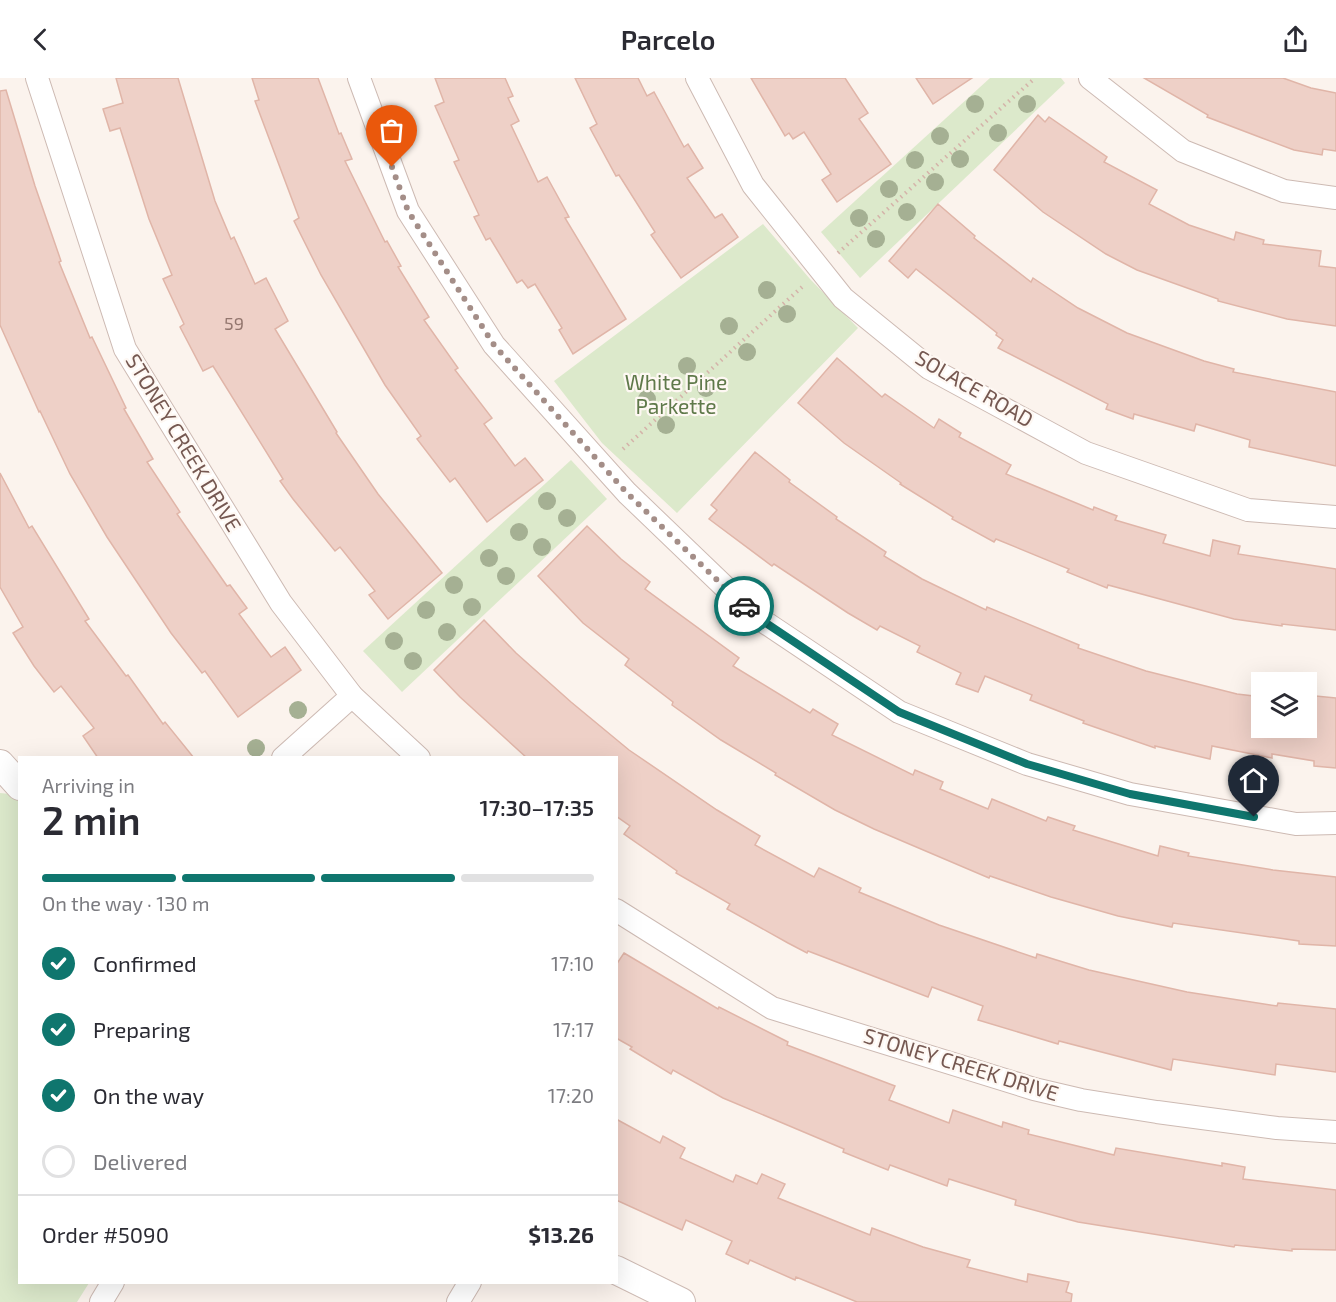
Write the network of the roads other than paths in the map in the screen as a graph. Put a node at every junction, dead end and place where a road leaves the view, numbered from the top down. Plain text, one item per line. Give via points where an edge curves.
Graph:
1 (37, 78) edge
2 (359, 78) edge
3 (697, 78) edge
4 (1090, 78) edge
5 (1336, 198) edge
6 (1336, 517) edge
7 (352, 696) junction
8 (285, 756) edge
9 (416, 756) edge
10 (0, 764) edge
11 (18, 784) edge
12 (1336, 823) edge
13 (618, 911) edge
14 (1336, 1132) edge
15 (618, 1271) edge
16 (112, 1284) edge
17 (469, 1284) edge
18 (101, 1302) edge
19 (458, 1302) edge
20 (681, 1302) edge

1 - 7 street, STONEY CREEK DRIVE via 125,349 281,603
2 - 12 street via 408,211 494,345 627,493 754,615 899,712 1027,764 1130,794 1296,824
3 - 6 street, SOLACE ROAD via 753,185 843,298 929,368 1086,453 1248,510
4 - 5 street via 1183,151 1284,191
7 - 8 street
7 - 9 street, STONEY CREEK DRIVE
10 - 11 street
13 - 14 street, STONEY CREEK DRIVE via 772,1008 1023,1086 1157,1112
15 - 20 street
16 - 18 street
17 - 19 street

